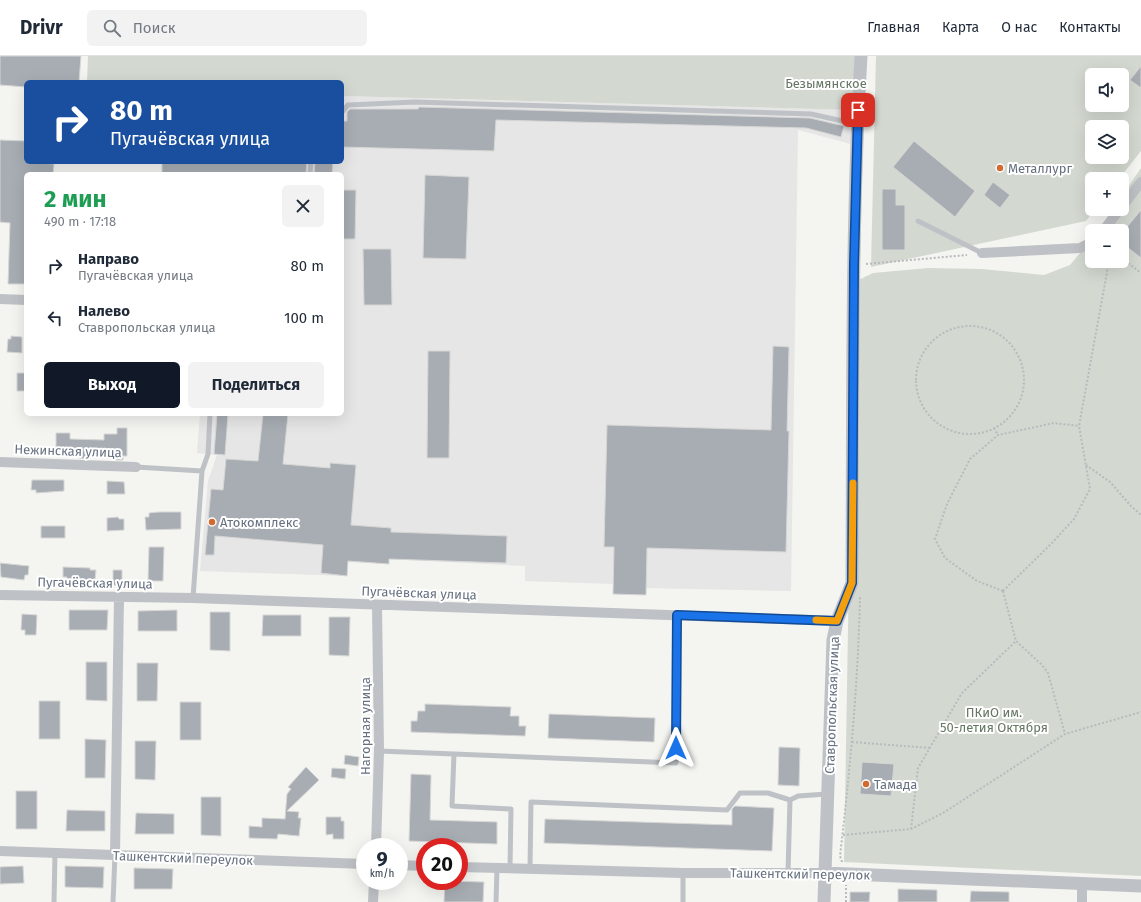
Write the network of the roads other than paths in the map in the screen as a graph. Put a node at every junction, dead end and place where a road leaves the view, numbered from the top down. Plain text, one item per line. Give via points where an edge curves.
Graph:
1 (862, 56) edge
2 (344, 110) edge
3 (858, 124) junction
4 (1141, 182) edge
5 (1129, 198) edge
6 (918, 221) dead end
7 (1085, 246) edge
8 (982, 253) joint
9 (0, 299) edge
10 (24, 300) edge
11 (210, 416) edge
12 (0, 462) edge
13 (136, 467) joint
14 (202, 471) junction
15 (0, 595) edge
16 (119, 597) junction
17 (193, 598) junction
18 (377, 605) junction
19 (677, 615) junction
20 (837, 621) junction
21 (378, 751) junction
22 (454, 754) junction
23 (828, 794) junction
24 (790, 800) junction
25 (376, 838) edge
26 (0, 851) edge
27 (55, 853) junction
28 (115, 855) junction
29 (356, 864) edge
30 (468, 867) edge
31 (497, 868) junction
32 (510, 868) junction
33 (530, 868) junction
34 (683, 873) junction
35 (788, 874) junction
36 (825, 874) junction
37 (1082, 884) junction
38 (1141, 886) edge
39 (374, 890) edge
40 (54, 902) edge
41 (114, 902) edge
42 (373, 902) edge
43 (496, 902) edge
44 (683, 902) edge
45 (824, 902) edge
46 (1082, 902) edge

1 - 3 street, Ставропольская улица
2 - 3 lane via 348,105 415,102 811,114
3 - 20 street, Ставропольская улица via 854,265 852,583
4 - 5 street
6 - 8 lane
7 - 8 street via 1080,248
9 - 10 street
11 - 14 lane via 208,454
12 - 13 street, Нежинская улица
13 - 14 lane
14 - 17 lane
15 - 16 street, Пугачёвская улица
16 - 17 street, Пугачёвская улица
16 - 28 street
17 - 18 street, Пугачёвская улица
18 - 19 street, Пугачёвская улица
18 - 21 street, Нагорная улица
19 - 20 street, Пугачёвская улица
19 - 22 lane via 676,763
20 - 23 street, Ставропольская улица via 833,640
21 - 22 lane
21 - 25 street, Нагорная улица
22 - 32 lane via 452,806 511,809
23 - 24 lane via 798,796
23 - 36 street, Ставропольская улица
24 - 33 lane via 768,793 740,793 727,810 531,802
24 - 35 lane
26 - 27 street, Ташкентский переулок
27 - 28 street, Ташкентский переулок
27 - 40 lane
28 - 29 street, Ташкентский переулок
28 - 41 lane
30 - 31 street, Ташкентский переулок
31 - 32 street, Ташкентский переулок
31 - 43 lane
32 - 33 street, Ташкентский переулок
33 - 34 street, Ташкентский переулок
34 - 35 street, Ташкентский переулок
34 - 44 lane
35 - 36 street, Ташкентский переулок
36 - 37 street, Ташкентский переулок
36 - 45 street, Ставропольская улица
37 - 38 street, Ташкентский переулок
37 - 46 street
39 - 42 street

